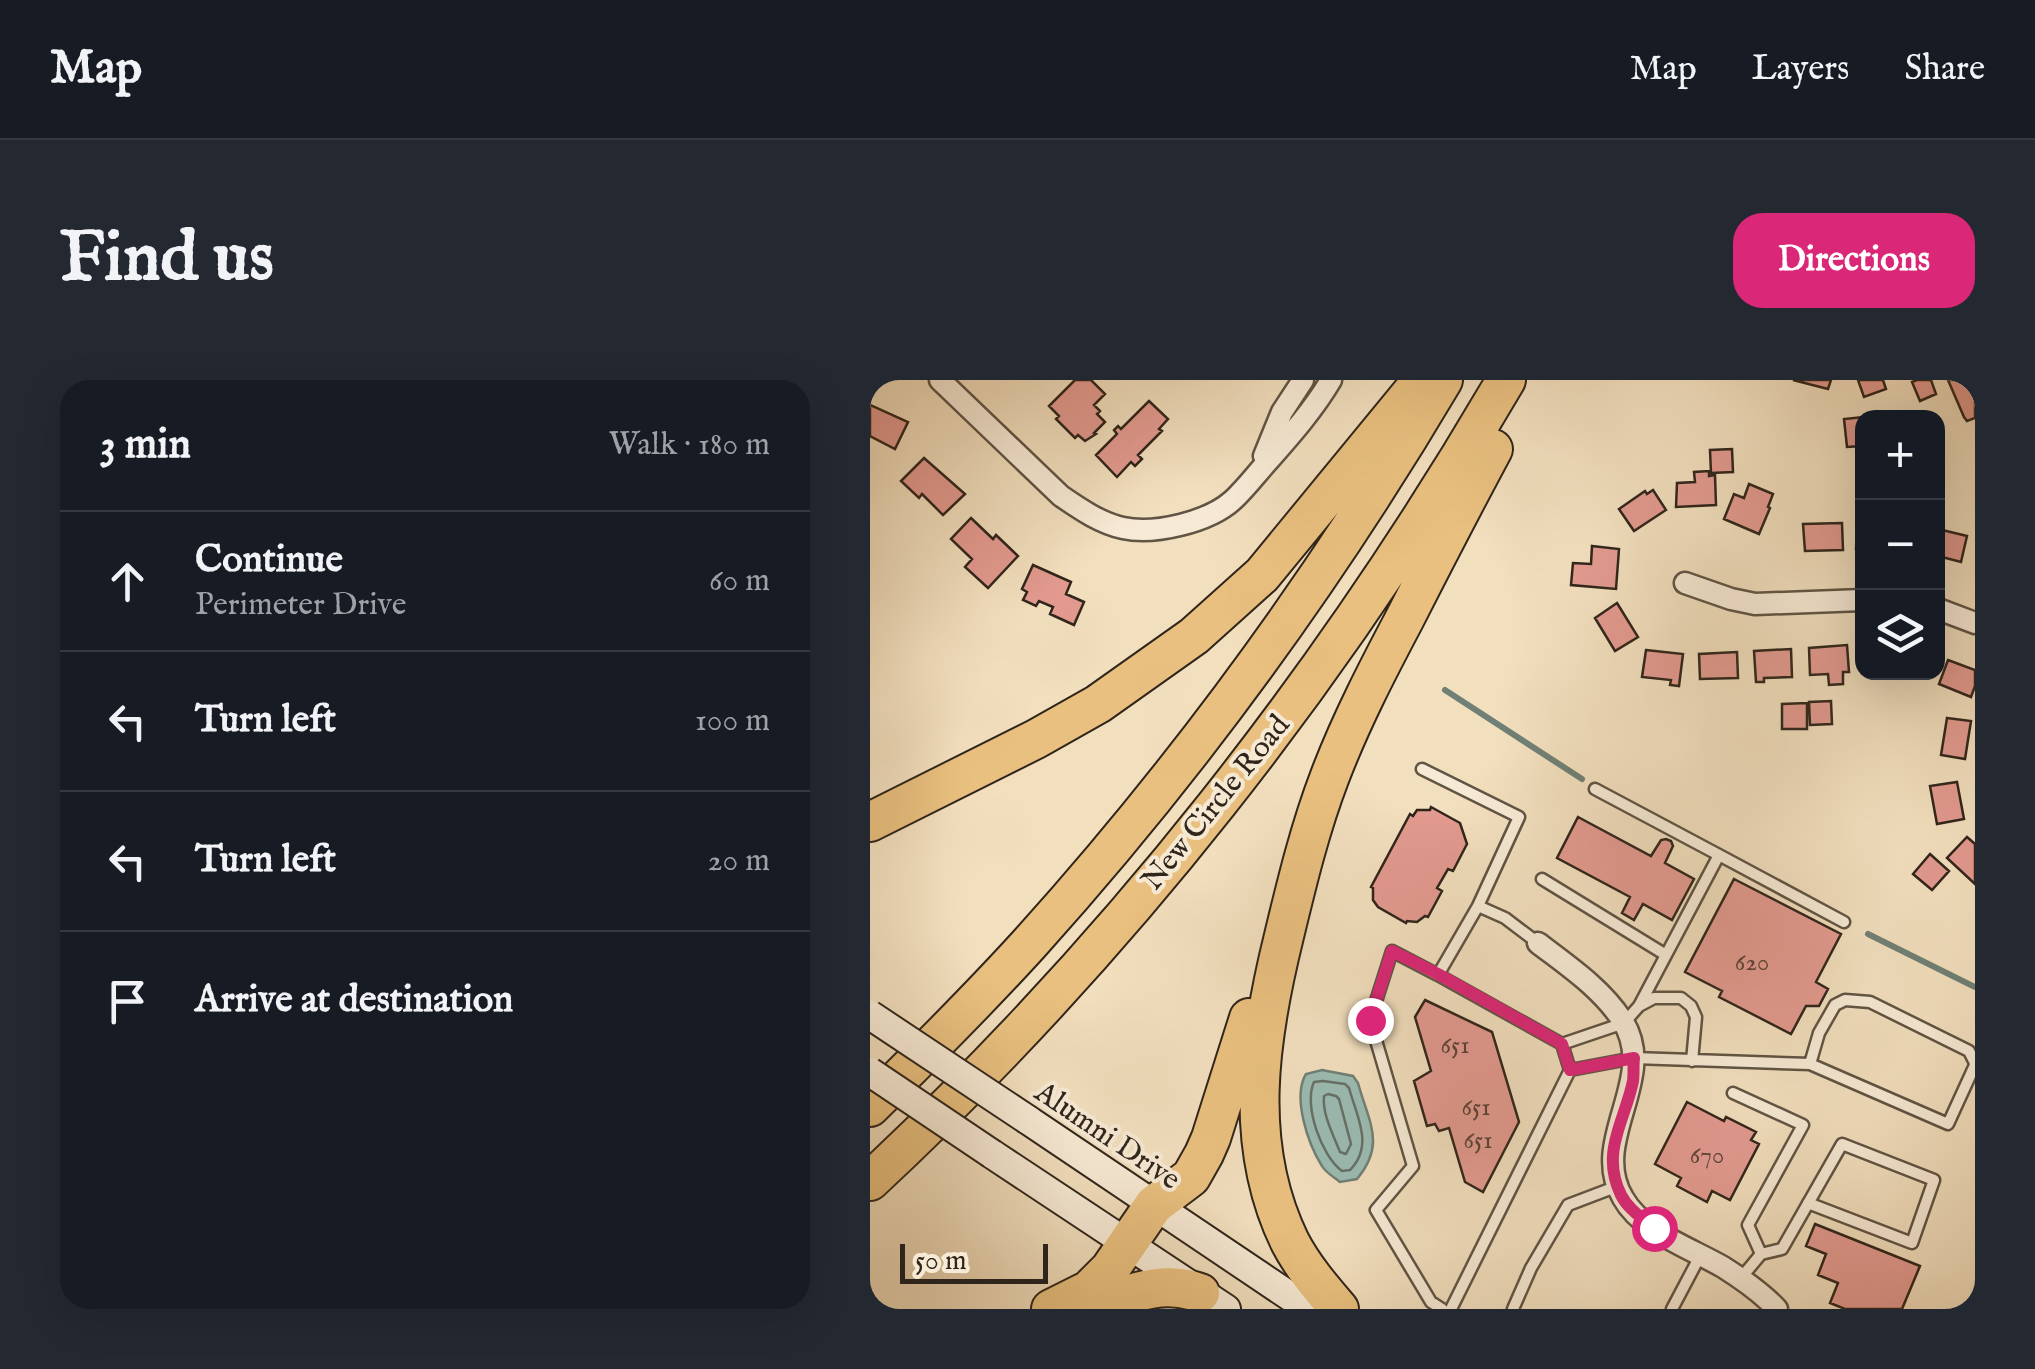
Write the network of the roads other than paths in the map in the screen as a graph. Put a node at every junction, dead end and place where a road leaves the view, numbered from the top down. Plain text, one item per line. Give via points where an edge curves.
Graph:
1 (940, 380) edge
2 (1304, 380) edge
3 (1331, 380) edge
4 (1422, 380) edge
5 (1443, 380) edge
6 (1506, 380) edge
7 (1528, 380) edge
8 (1255, 476) junction
9 (1686, 583) dead end
10 (1855, 600) edge
11 (1945, 612) edge
12 (1975, 623) edge
13 (1422, 769) dead end
14 (1595, 789) dead end
15 (870, 822) edge
16 (1719, 855) junction
17 (1298, 879) junction
18 (1542, 879) dead end
19 (1478, 906) junction
20 (1844, 922) dead end
21 (1538, 943) joint
22 (1666, 955) junction
23 (1438, 974) junction
24 (1639, 1006) junction
25 (870, 1015) edge
26 (1624, 1023) junction
27 (1562, 1044) junction
28 (1634, 1058) junction
29 (1692, 1061) junction
30 (1810, 1064) junction
31 (1975, 1064) edge
32 (1570, 1070) junction
33 (870, 1072) edge
34 (1733, 1094) dead end
35 (870, 1107) edge
36 (870, 1181) edge
37 (1618, 1186) junction
38 (1808, 1203) junction
39 (1154, 1205) junction
40 (1128, 1246) junction
41 (1761, 1254) junction
42 (1701, 1255) junction
43 (1740, 1279) junction
44 (1213, 1301) edge
45 (1051, 1309) edge
46 (1088, 1309) edge
47 (1309, 1309) edge
48 (1340, 1309) edge
49 (1442, 1309) edge
50 (1451, 1309) edge
51 (1513, 1309) edge
52 (1672, 1309) edge
53 (1777, 1309) edge

1 - 8 street via 1061,496 1126,529 1210,515
2 - 8 street via 1282,412
3 - 8 street
4 - 15 highway via 1272,564 1194,636 1098,704
5 - 35 highway, New Circle Road via 1341,544 1161,789 1028,944
6 - 36 highway, New Circle Road via 1332,650 1220,803 1039,1012
7 - 17 highway via 1354,718
9 - 10 street via 1754,604
11 - 12 street
13 - 19 lane via 1519,816
14 - 16 lane
16 - 20 lane
16 - 22 lane
17 - 39 highway via 1204,1154 1190,1176
17 - 48 highway via 1262,1038 1260,1118 1265,1163 1290,1242
18 - 22 lane
19 - 21 lane
19 - 23 lane
21 - 26 street via 1603,996
22 - 24 lane
23 - 27 lane
23 - 49 lane via 1392,951 1370,1020 1413,1166 1376,1210 1431,1302
24 - 26 lane
24 - 29 lane via 1667,997 1691,1006
25 - 39 main road, Alumni Drive, bridge
26 - 27 lane
26 - 28 street
27 - 32 lane
28 - 29 lane
28 - 32 lane
28 - 37 street via 1612,1149
29 - 30 lane
30 - 31 lane via 1948,1124
30 - 31 lane via 1834,1005 1845,1000 1870,1002 1969,1052
32 - 50 lane
33 - 40 main road, bridge
34 - 41 lane via 1803,1125 1748,1225
37 - 42 street via 1633,1212
37 - 51 lane via 1568,1205
38 - 38 lane via 1842,1144 1934,1180 1912,1243
38 - 41 lane via 1782,1249
39 - 40 highway
39 - 47 main road, Alumni Drive
40 - 44 main road
40 - 45 highway via 1089,1290
41 - 43 lane
42 - 43 street
42 - 52 lane
43 - 53 street
44 - 46 highway via 1184,1287 1161,1287

